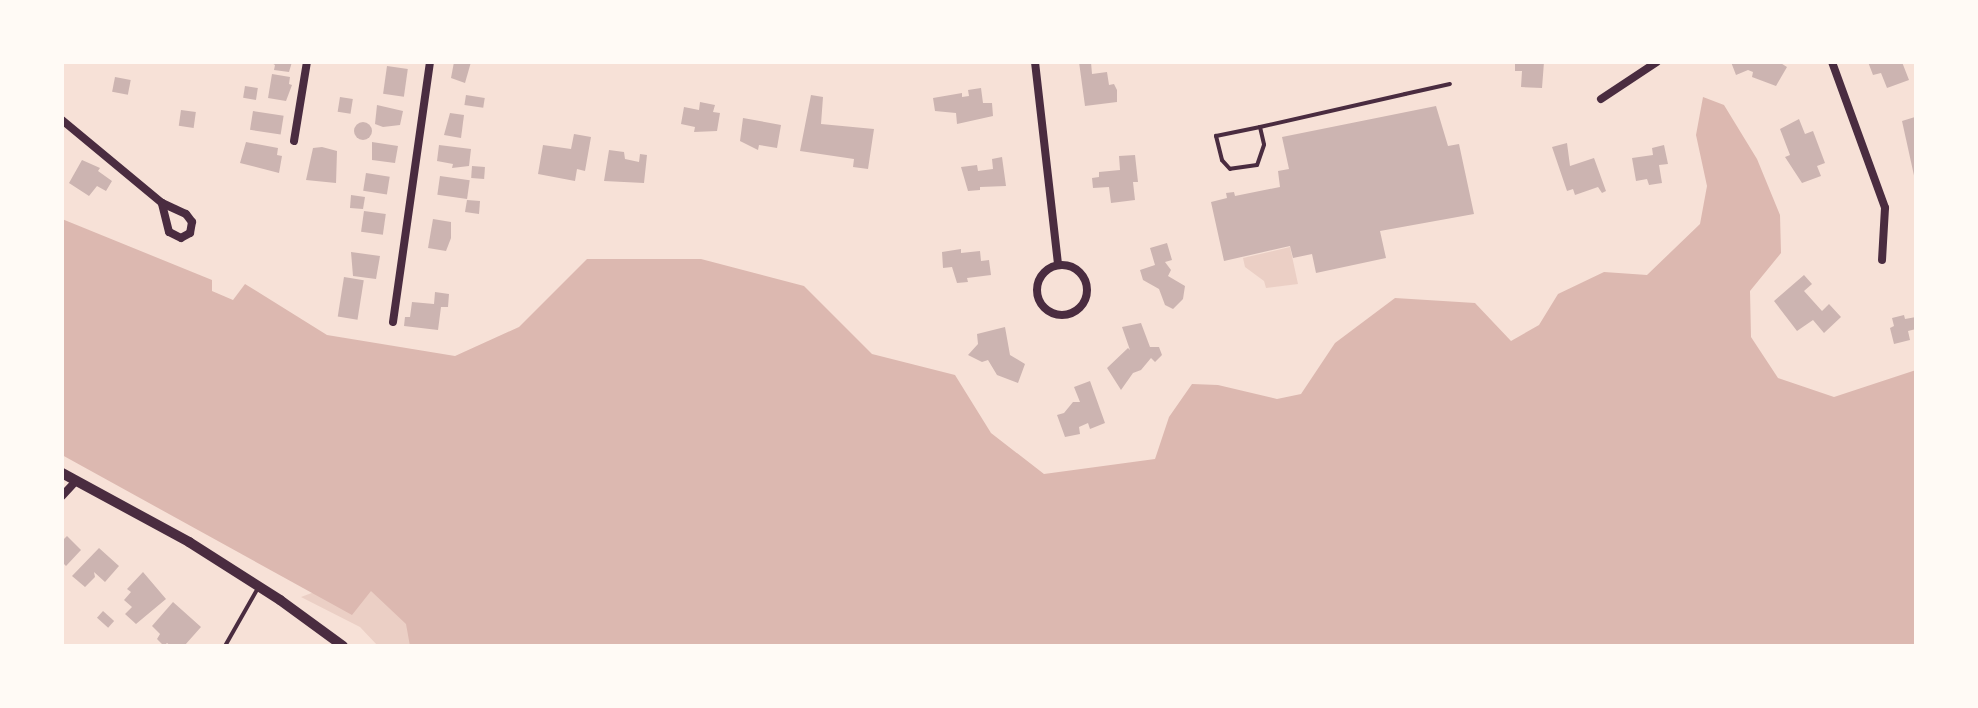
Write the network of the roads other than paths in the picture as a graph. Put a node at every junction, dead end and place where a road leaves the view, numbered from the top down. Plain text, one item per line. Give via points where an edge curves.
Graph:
1 (307, 62) edge
2 (430, 62) edge
3 (1035, 62) edge
4 (1657, 62) edge
5 (1832, 62) edge
6 (1450, 84) dead end
7 (1601, 99) dead end
8 (62, 120) edge
9 (1260, 127) junction
10 (294, 141) dead end
11 (162, 203) junction
12 (1882, 260) dead end
13 (1058, 265) junction
14 (393, 322) dead end
15 (62, 473) edge
16 (76, 481) junction
17 (62, 496) edge
18 (259, 586) junction
19 (231, 643) edge
20 (225, 646) edge
21 (343, 646) edge

1 - 10 street
2 - 14 street
3 - 13 street
4 - 7 street
5 - 12 street via 1885,208
6 - 9 lane
8 - 11 street
9 - 9 lane via 1216,136 1230,169 1257,165 1264,145
11 - 11 street via 186,214 192,222 190,233 181,238 169,232
13 - 13 street via 1043,274 1038,298 1049,312 1066,315 1081,306 1087,290 1082,274
15 - 16 street
16 - 17 street
16 - 18 street
18 - 19 lane
18 - 21 street
19 - 20 lane

